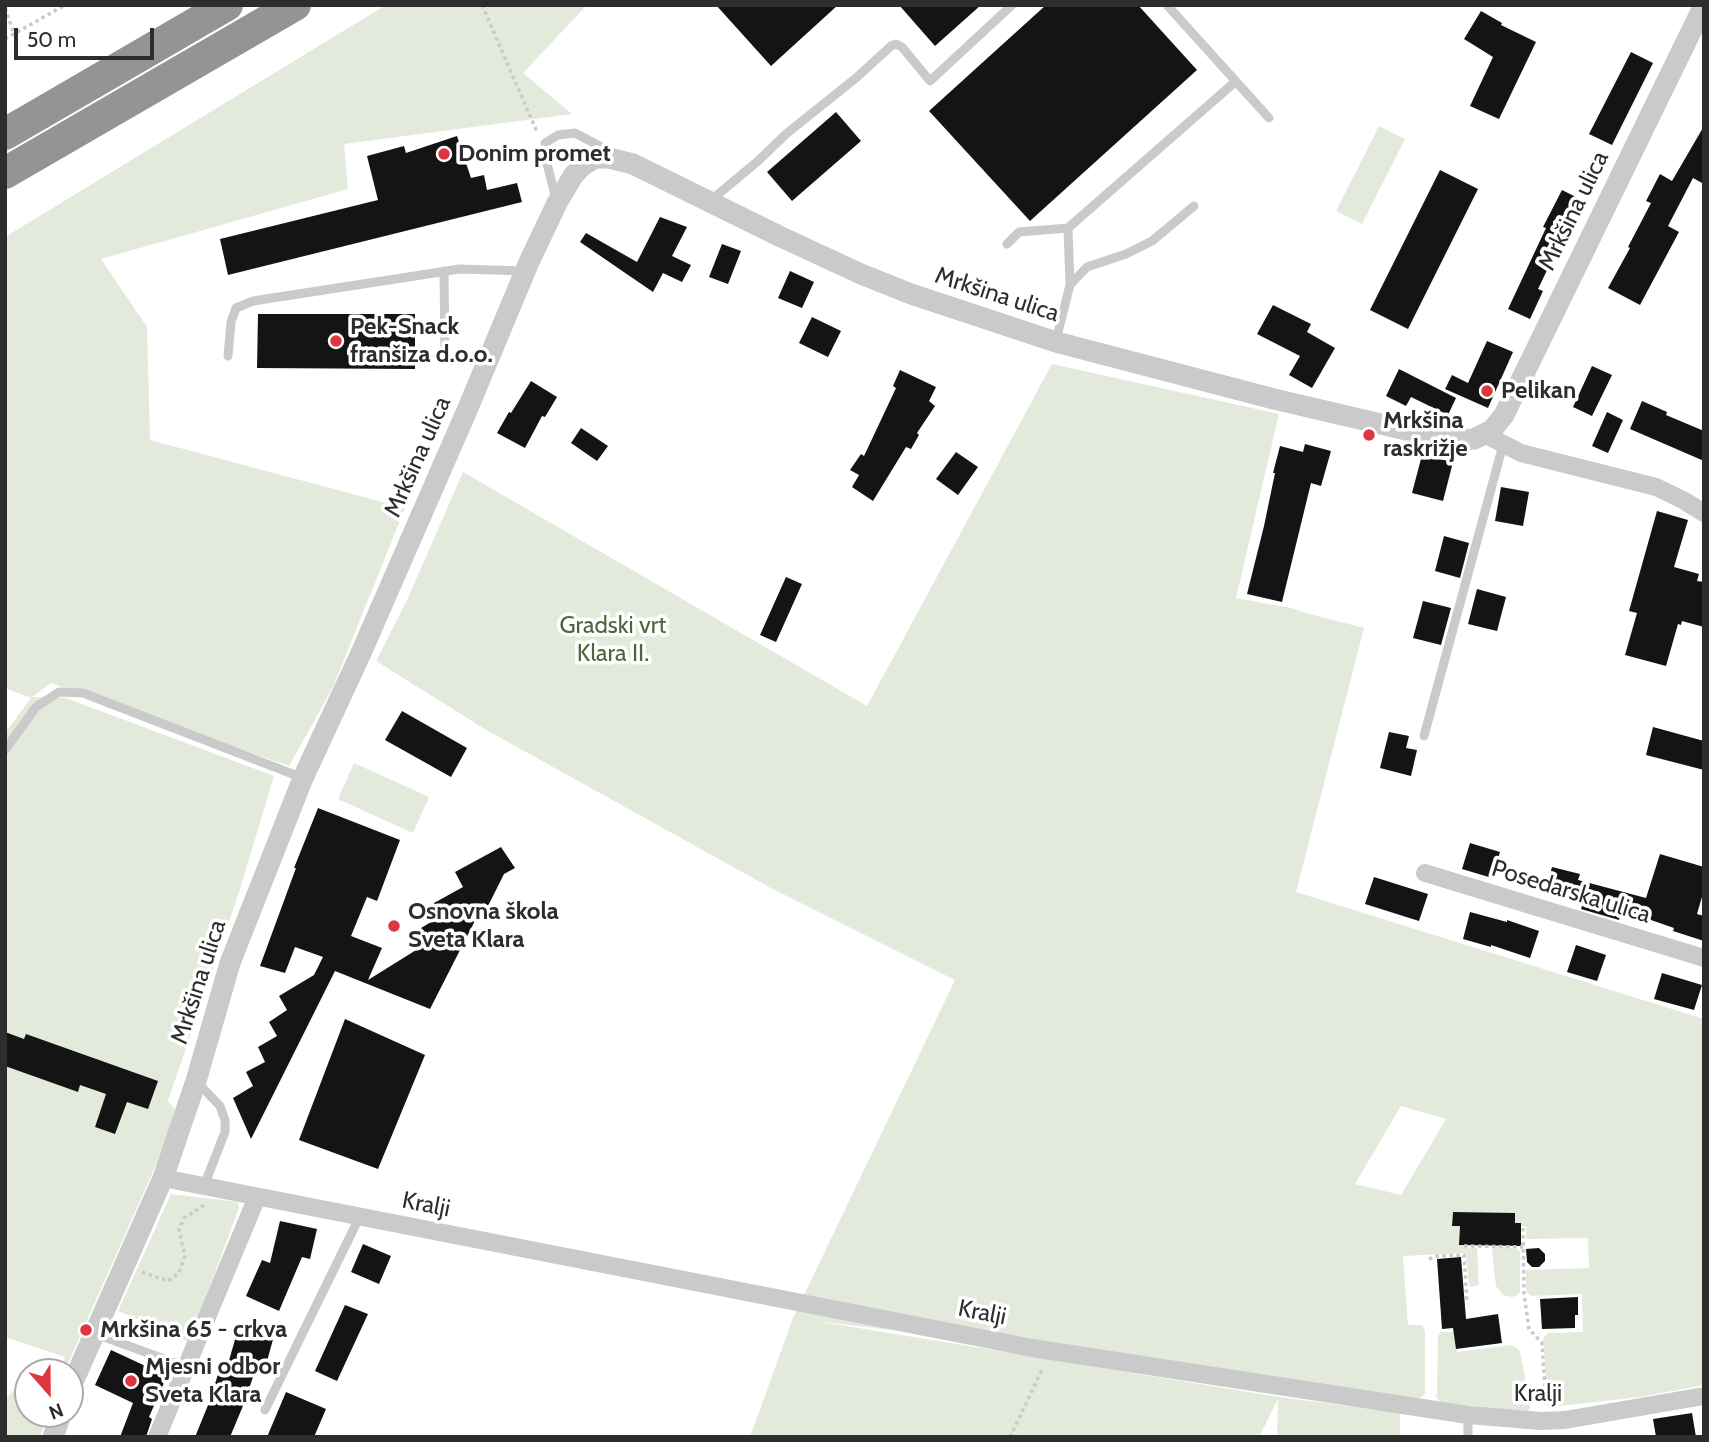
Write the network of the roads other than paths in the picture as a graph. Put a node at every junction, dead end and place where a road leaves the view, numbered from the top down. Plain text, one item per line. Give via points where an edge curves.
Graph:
1 (227, 5) edge
2 (295, 5) edge
3 (1012, 5) edge
4 (1167, 5) edge
5 (1704, 5) edge
6 (1235, 82) junction
7 (1269, 118) dead end
8 (5, 134) edge
9 (633, 164) junction
10 (5, 173) edge
11 (710, 201) junction
12 (557, 203) junction
13 (1194, 206) dead end
14 (1068, 228) junction
15 (1007, 244) dead end
16 (444, 271) junction
17 (525, 271) junction
18 (1070, 285) junction
19 (1056, 342) junction
20 (228, 356) dead end
21 (445, 357) dead end
22 (1494, 440) junction
23 (1704, 513) edge
24 (1424, 736) dead end
25 (5, 750) edge
26 (303, 778) junction
27 (1425, 873) dead end
28 (1704, 958) edge
29 (196, 1081) junction
30 (163, 1178) junction
31 (209, 1187) junction
32 (257, 1197) junction
33 (359, 1217) junction
34 (94, 1334) junction
35 (84, 1358) edge
36 (186, 1367) junction
37 (1704, 1396) edge
38 (265, 1410) dead end
39 (1468, 1415) junction
40 (1543, 1421) edge
41 (157, 1437) edge
42 (1468, 1437) edge

1 - 8 highway
2 - 10 highway
3 - 11 lane via 930,81 902,47 891,46
4 - 6 lane
5 - 22 street, Mrkšina ulica via 1504,415 1492,430
6 - 7 lane
6 - 14 lane
9 - 11 street, Mrkšina ulica
9 - 12 street, Mrkšina ulica via 596,158 573,176
9 - 12 lane via 575,133 558,135 545,143
11 - 19 street, Mrkšina ulica via 861,274
12 - 17 street, Mrkšina ulica
13 - 18 lane via 1152,240 1087,267
14 - 15 lane via 1019,232
14 - 18 lane
16 - 17 lane
16 - 20 lane via 253,301 236,308
16 - 21 lane
17 - 26 street, Mrkšina ulica
18 - 19 lane
19 - 22 street, Mrkšina ulica via 1433,436
22 - 23 street, Mrkšina ulica via 1521,453 1656,487
22 - 24 lane
25 - 26 lane via 36,707 59,692 83,694
26 - 29 street, Mrkšina ulica via 230,963
27 - 28 street, Posedarska ulica
29 - 30 street, Mrkšina ulica
29 - 31 lane via 220,1106 225,1120
30 - 31 street, Kralji
30 - 34 street, Mrkšina ulica
31 - 32 street, Kralji
32 - 33 street, Kralji
32 - 36 street
33 - 38 lane
33 - 39 street, Kralji via 1051,1350
34 - 35 street, Mrkšina ulica
34 - 36 lane
36 - 41 street
37 - 40 street, Kralji
39 - 40 street, Kralji
39 - 42 lane

